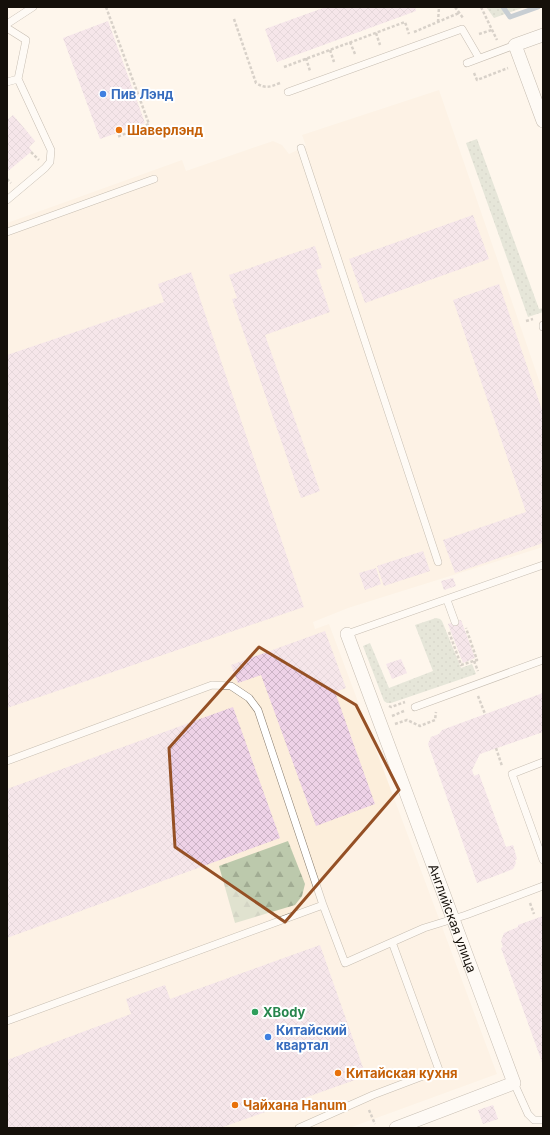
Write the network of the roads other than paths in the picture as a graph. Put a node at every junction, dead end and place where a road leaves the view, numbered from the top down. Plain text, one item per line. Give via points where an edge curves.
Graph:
1 (33, 7) edge
2 (7, 24) edge
3 (7, 28) edge
4 (543, 35) edge
5 (515, 45) junction
6 (479, 58) junction
7 (466, 63) dead end
8 (18, 79) junction
9 (7, 82) edge
10 (288, 92) dead end
11 (543, 121) edge
12 (301, 148) dead end
13 (154, 178) dead end
14 (7, 200) edge
15 (7, 232) edge
16 (438, 562) dead end
17 (543, 565) edge
18 (446, 600) junction
19 (455, 621) road end
20 (347, 634) joint
21 (543, 660) edge
22 (415, 707) road end
23 (7, 761) edge
24 (543, 762) edge
25 (543, 860) edge
26 (543, 886) edge
27 (324, 905) junction
28 (454, 918) junction
29 (392, 942) junction
30 (7, 1021) edge
31 (514, 1083) junction
32 (543, 1120) edge
33 (299, 1128) edge
34 (396, 1128) edge

1 - 2 lane
3 - 8 lane via 26,40
4 - 5 street
5 - 6 lane
5 - 11 street
6 - 7 lane
6 - 10 lane via 462,29
8 - 9 lane
8 - 14 lane via 51,150 50,162
12 - 16 lane
13 - 15 lane
17 - 18 lane
18 - 19 lane
18 - 20 lane
20 - 28 street, Английская улица
21 - 22 lane
23 - 27 lane via 212,685 231,686 249,698 258,710
24 - 25 lane via 512,774
26 - 28 lane
27 - 29 lane via 345,963
27 - 30 lane
28 - 29 lane
28 - 31 street, Английская улица
29 - 33 lane via 439,1070 373,1095
31 - 32 lane via 528,1114 534,1120
31 - 34 street

